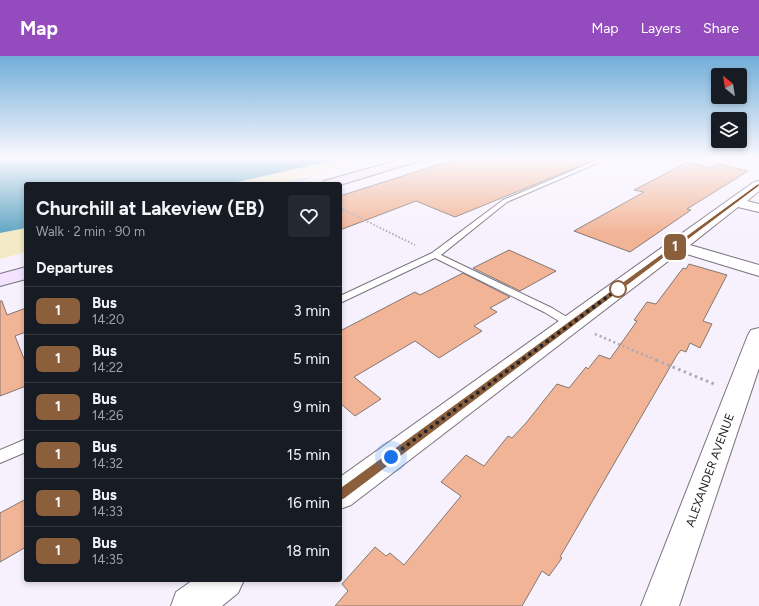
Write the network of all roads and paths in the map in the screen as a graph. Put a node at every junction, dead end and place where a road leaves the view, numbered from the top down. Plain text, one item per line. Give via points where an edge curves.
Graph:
1 (546, 184) edge
2 (759, 185) edge
3 (735, 202) junction
4 (759, 208) edge
5 (342, 209) edge
6 (676, 246) junction
7 (435, 255) junction
8 (759, 271) edge
9 (24, 274) edge
10 (0, 280) edge
11 (342, 299) edge
12 (571, 324) junction
13 (759, 335) edge
14 (738, 394) junction
15 (24, 447) edge
16 (0, 457) edge
17 (342, 494) edge
18 (222, 582) edge
19 (190, 606) edge
20 (660, 606) edge

1 - 7 lane via 505,201
2 - 3 street
3 - 4 street
3 - 6 street
5 - 7 path
6 - 8 street
6 - 12 street
7 - 11 lane
7 - 12 lane via 548,310
9 - 10 street
12 - 14 path
12 - 17 street
13 - 14 street, ALEXANDER AVENUE
14 - 20 street, ALEXANDER AVENUE
15 - 16 lane
18 - 19 street

